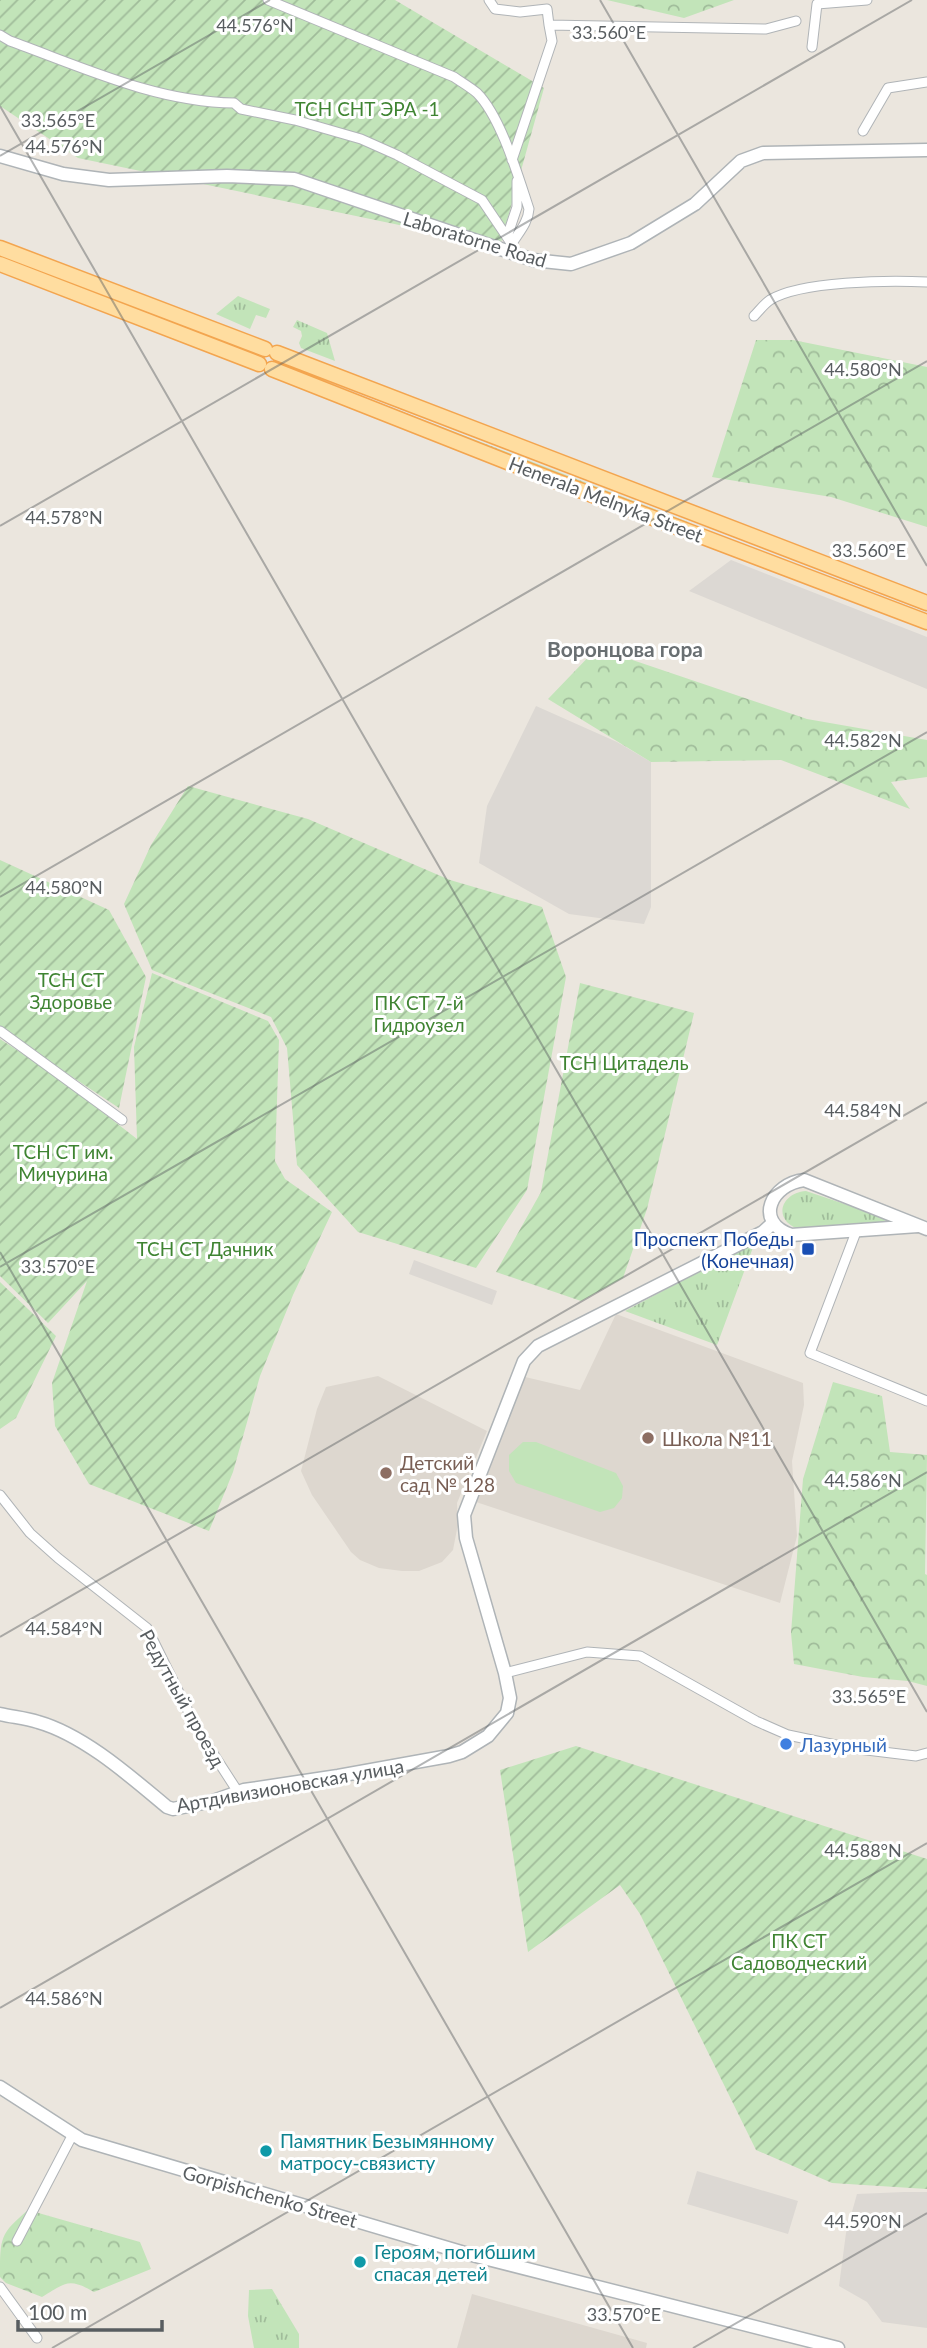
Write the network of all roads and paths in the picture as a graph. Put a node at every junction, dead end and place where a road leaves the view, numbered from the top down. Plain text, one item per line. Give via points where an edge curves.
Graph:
1 (268, 0) edge
2 (489, 0) edge
3 (867, 0) edge
4 (796, 20) dead end
5 (550, 25) junction
6 (0, 34) edge
7 (812, 47) dead end
8 (927, 82) edge
9 (863, 131) dead end
10 (927, 150) edge
11 (0, 156) edge
12 (512, 160) junction
13 (517, 172) junction
14 (508, 244) junction
15 (0, 248) edge
16 (0, 264) edge
17 (927, 282) edge
18 (754, 316) dead end
19 (264, 348) junction
20 (293, 359) junction
21 (259, 364) junction
22 (287, 374) junction
23 (699, 516) junction
24 (692, 532) junction
25 (927, 603) edge
26 (927, 622) edge
27 (0, 1031) edge
28 (122, 1120) dead end
29 (773, 1223) junction
30 (922, 1228) edge
31 (856, 1232) junction
32 (927, 1401) edge
33 (0, 1495) edge
34 (505, 1673) junction
35 (0, 1714) edge
36 (927, 1753) edge
37 (238, 1792) junction
38 (0, 2087) edge
39 (73, 2134) junction
40 (17, 2241) dead end
41 (0, 2287) edge
42 (37, 2338) dead end
43 (838, 2348) edge

1 - 12 street via 454,77 477,93 490,111
2 - 5 street via 495,9 547,9
3 - 7 street via 817,4
4 - 5 street via 766,29
5 - 12 street via 552,41
6 - 14 street via 116,80 209,103 234,103 241,109 361,139 482,201
8 - 9 street via 888,88
10 - 14 main road, Laboratorne Road via 763,153 741,161 695,204 666,223 631,243 571,264 533,260
11 - 14 main road, Laboratorne Road via 63,174 109,180 294,179
12 - 13 street
13 - 14 street via 517,206
13 - 14 street via 529,209 525,225
15 - 19 main road, Henerala Melnyka Street
16 - 21 main road, Henerala Melnyka Street
17 - 18 street via 888,280 788,293 769,301
19 - 20 main road, Henerala Melnyka Street
19 - 21 main road via 253,352
20 - 22 main road via 283,364
20 - 23 main road, Henerala Melnyka Street
21 - 22 main road, Henerala Melnyka Street
22 - 24 main road, Henerala Melnyka Street
23 - 24 main road
23 - 25 main road, Henerala Melnyka Street
24 - 26 main road, Henerala Melnyka Street
27 - 28 street
29 - 30 main road via 770,1210 775,1195 790,1183 804,1180
29 - 31 main road via 791,1235
29 - 34 main road via 538,1346 524,1361 464,1515
30 - 31 main road
31 - 32 street via 810,1353
33 - 37 street, Редутный проезд via 30,1533 147,1628 196,1727
34 - 36 street via 587,1652 640,1656 788,1735 850,1748 916,1756
34 - 37 main road, Артдивизионовская улица via 510,1698 507,1713 488,1735 462,1752
35 - 37 main road, Артдивизионовская улица via 62,1732 167,1807 183,1808
38 - 39 main road, Gorpishchenko Street
39 - 40 street
39 - 43 main road, Gorpishchenko Street via 468,2254
41 - 42 street

